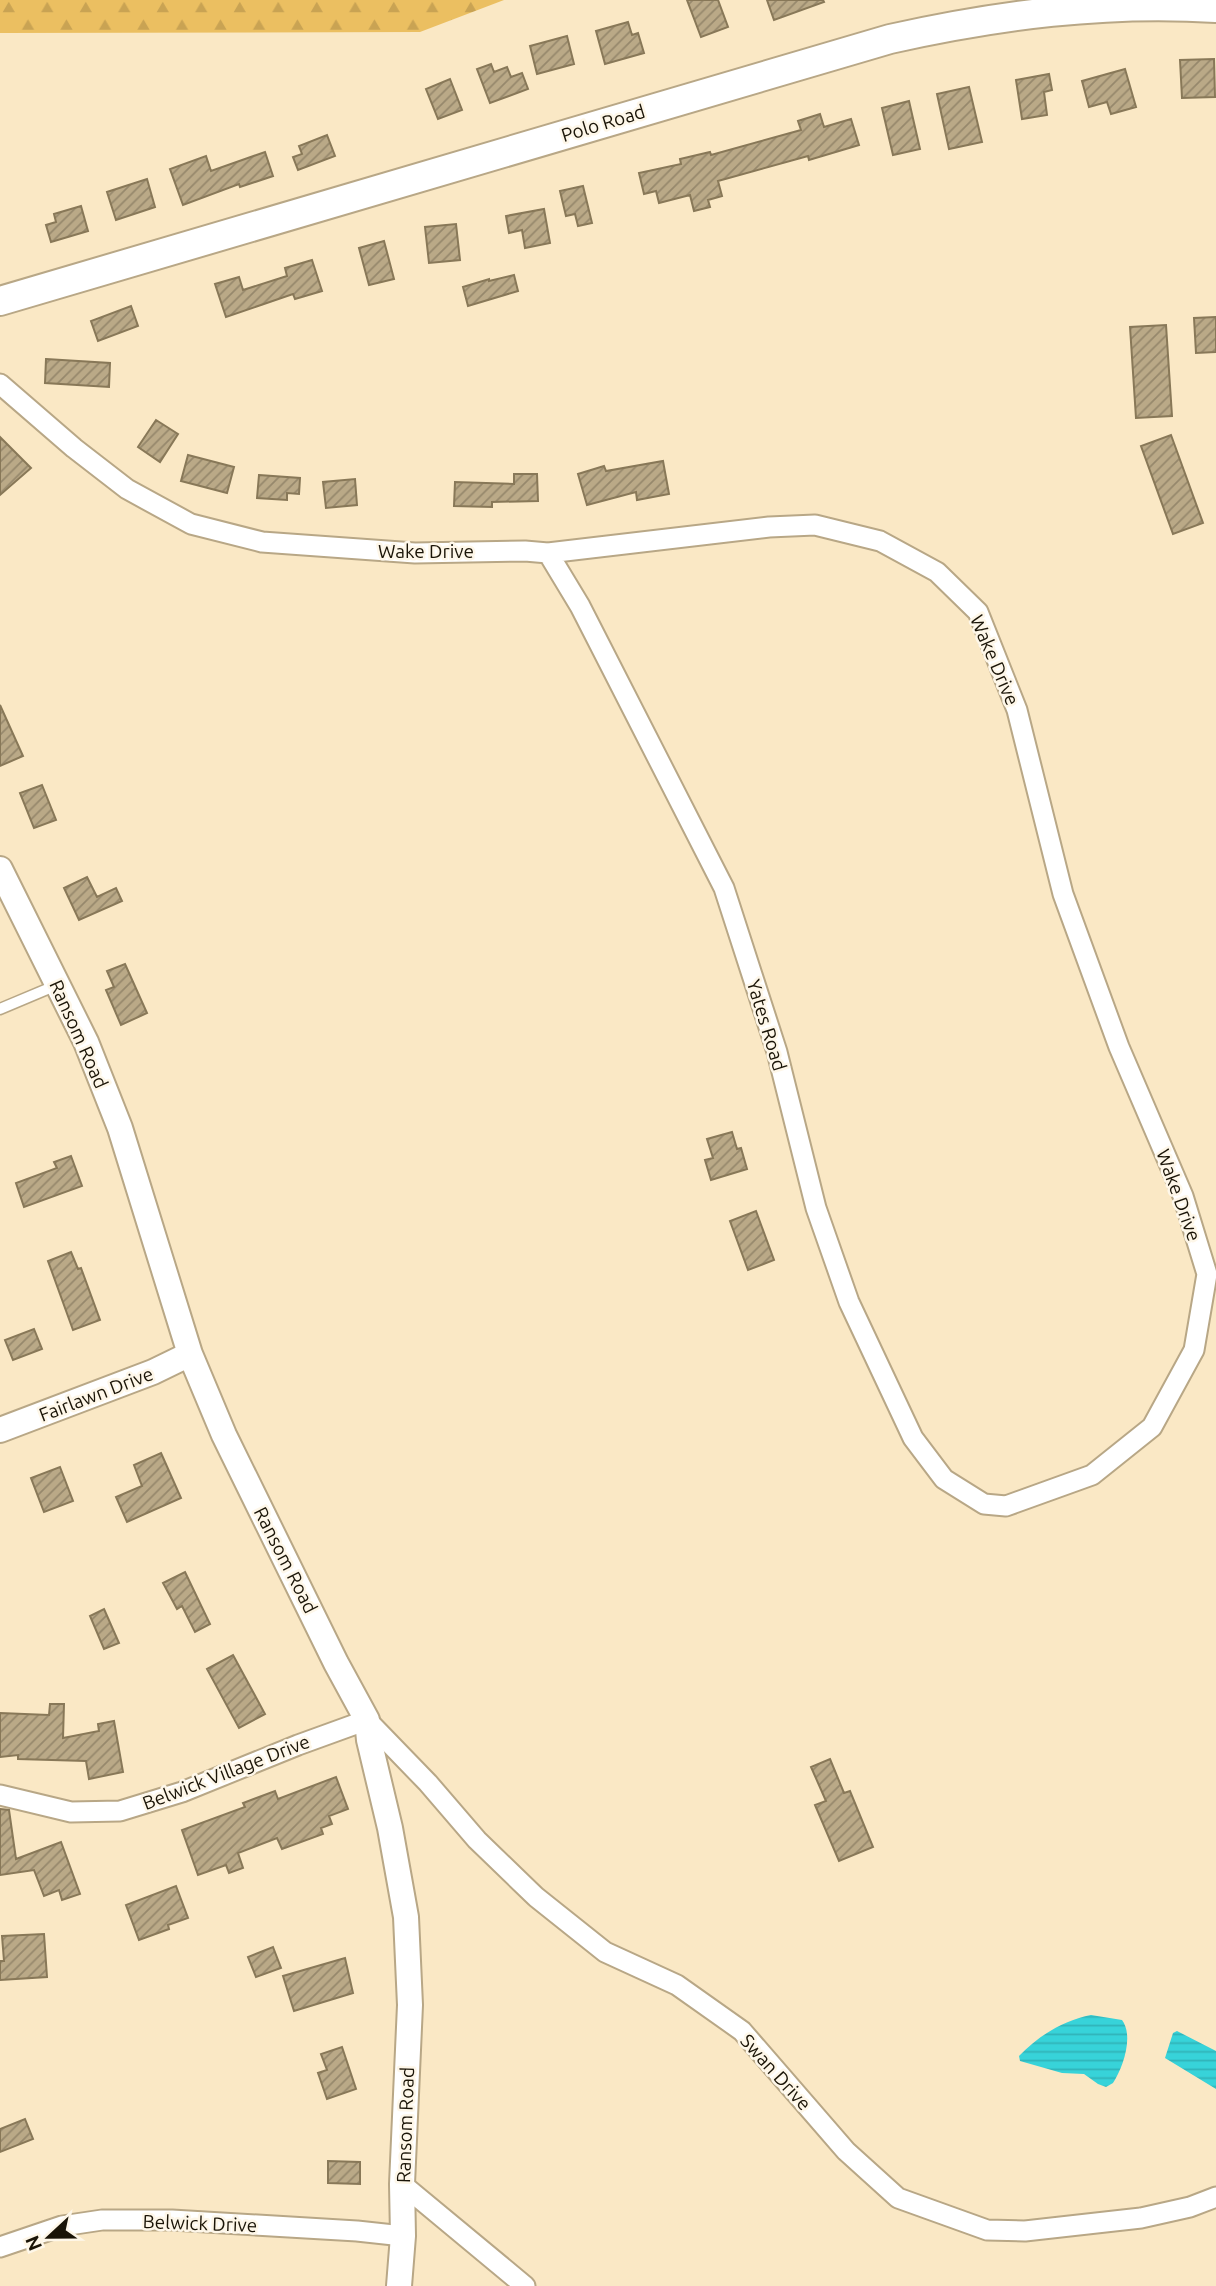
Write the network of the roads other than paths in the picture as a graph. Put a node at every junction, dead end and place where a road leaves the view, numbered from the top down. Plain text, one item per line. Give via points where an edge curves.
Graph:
1 (1216, 8) edge
2 (0, 301) edge
3 (0, 384) edge
4 (548, 553) junction
5 (0, 869) edge
6 (57, 985) junction
7 (0, 1009) edge
8 (190, 1354) junction
9 (0, 1430) edge
10 (971, 1496) joint
11 (367, 1720) junction
12 (0, 1795) edge
13 (402, 2184) junction
14 (1216, 2197) edge
15 (403, 2236) junction
16 (0, 2247) edge
17 (399, 2286) edge
18 (525, 2286) edge

1 - 2 main road, Polo Road via 1061,10 890,39
3 - 4 street, Wake Drive via 127,489 191,524 262,542 404,552
4 - 10 street, Yates Road via 580,606 724,888 777,1052 816,1208 849,1303 913,1438 944,1479
4 - 10 street, Wake Drive via 816,525 880,541 937,572 978,612 1017,710 1063,894 1119,1047 1183,1196 1207,1274 1195,1350 1152,1427 1092,1475 1006,1506 984,1504
5 - 6 street, Ransom Road
6 - 7 lane
6 - 8 street, Ransom Road via 86,1042 120,1128
8 - 9 street, Fairlawn Drive via 153,1373
8 - 11 street, Ransom Road via 229,1446
11 - 12 street, Belwick Village Drive via 120,1811 71,1812
11 - 13 street, Ransom Road via 406,1917 410,2005
11 - 14 street, Swan Drive via 536,1897 606,1952 677,1985 741,2031 846,2151 898,2198 988,2230 1025,2231 1141,2218
13 - 15 street, Ransom Road
13 - 18 street
15 - 16 street, Belwick Drive via 172,2220 102,2220 62,2226
15 - 17 street, Ransom Road

